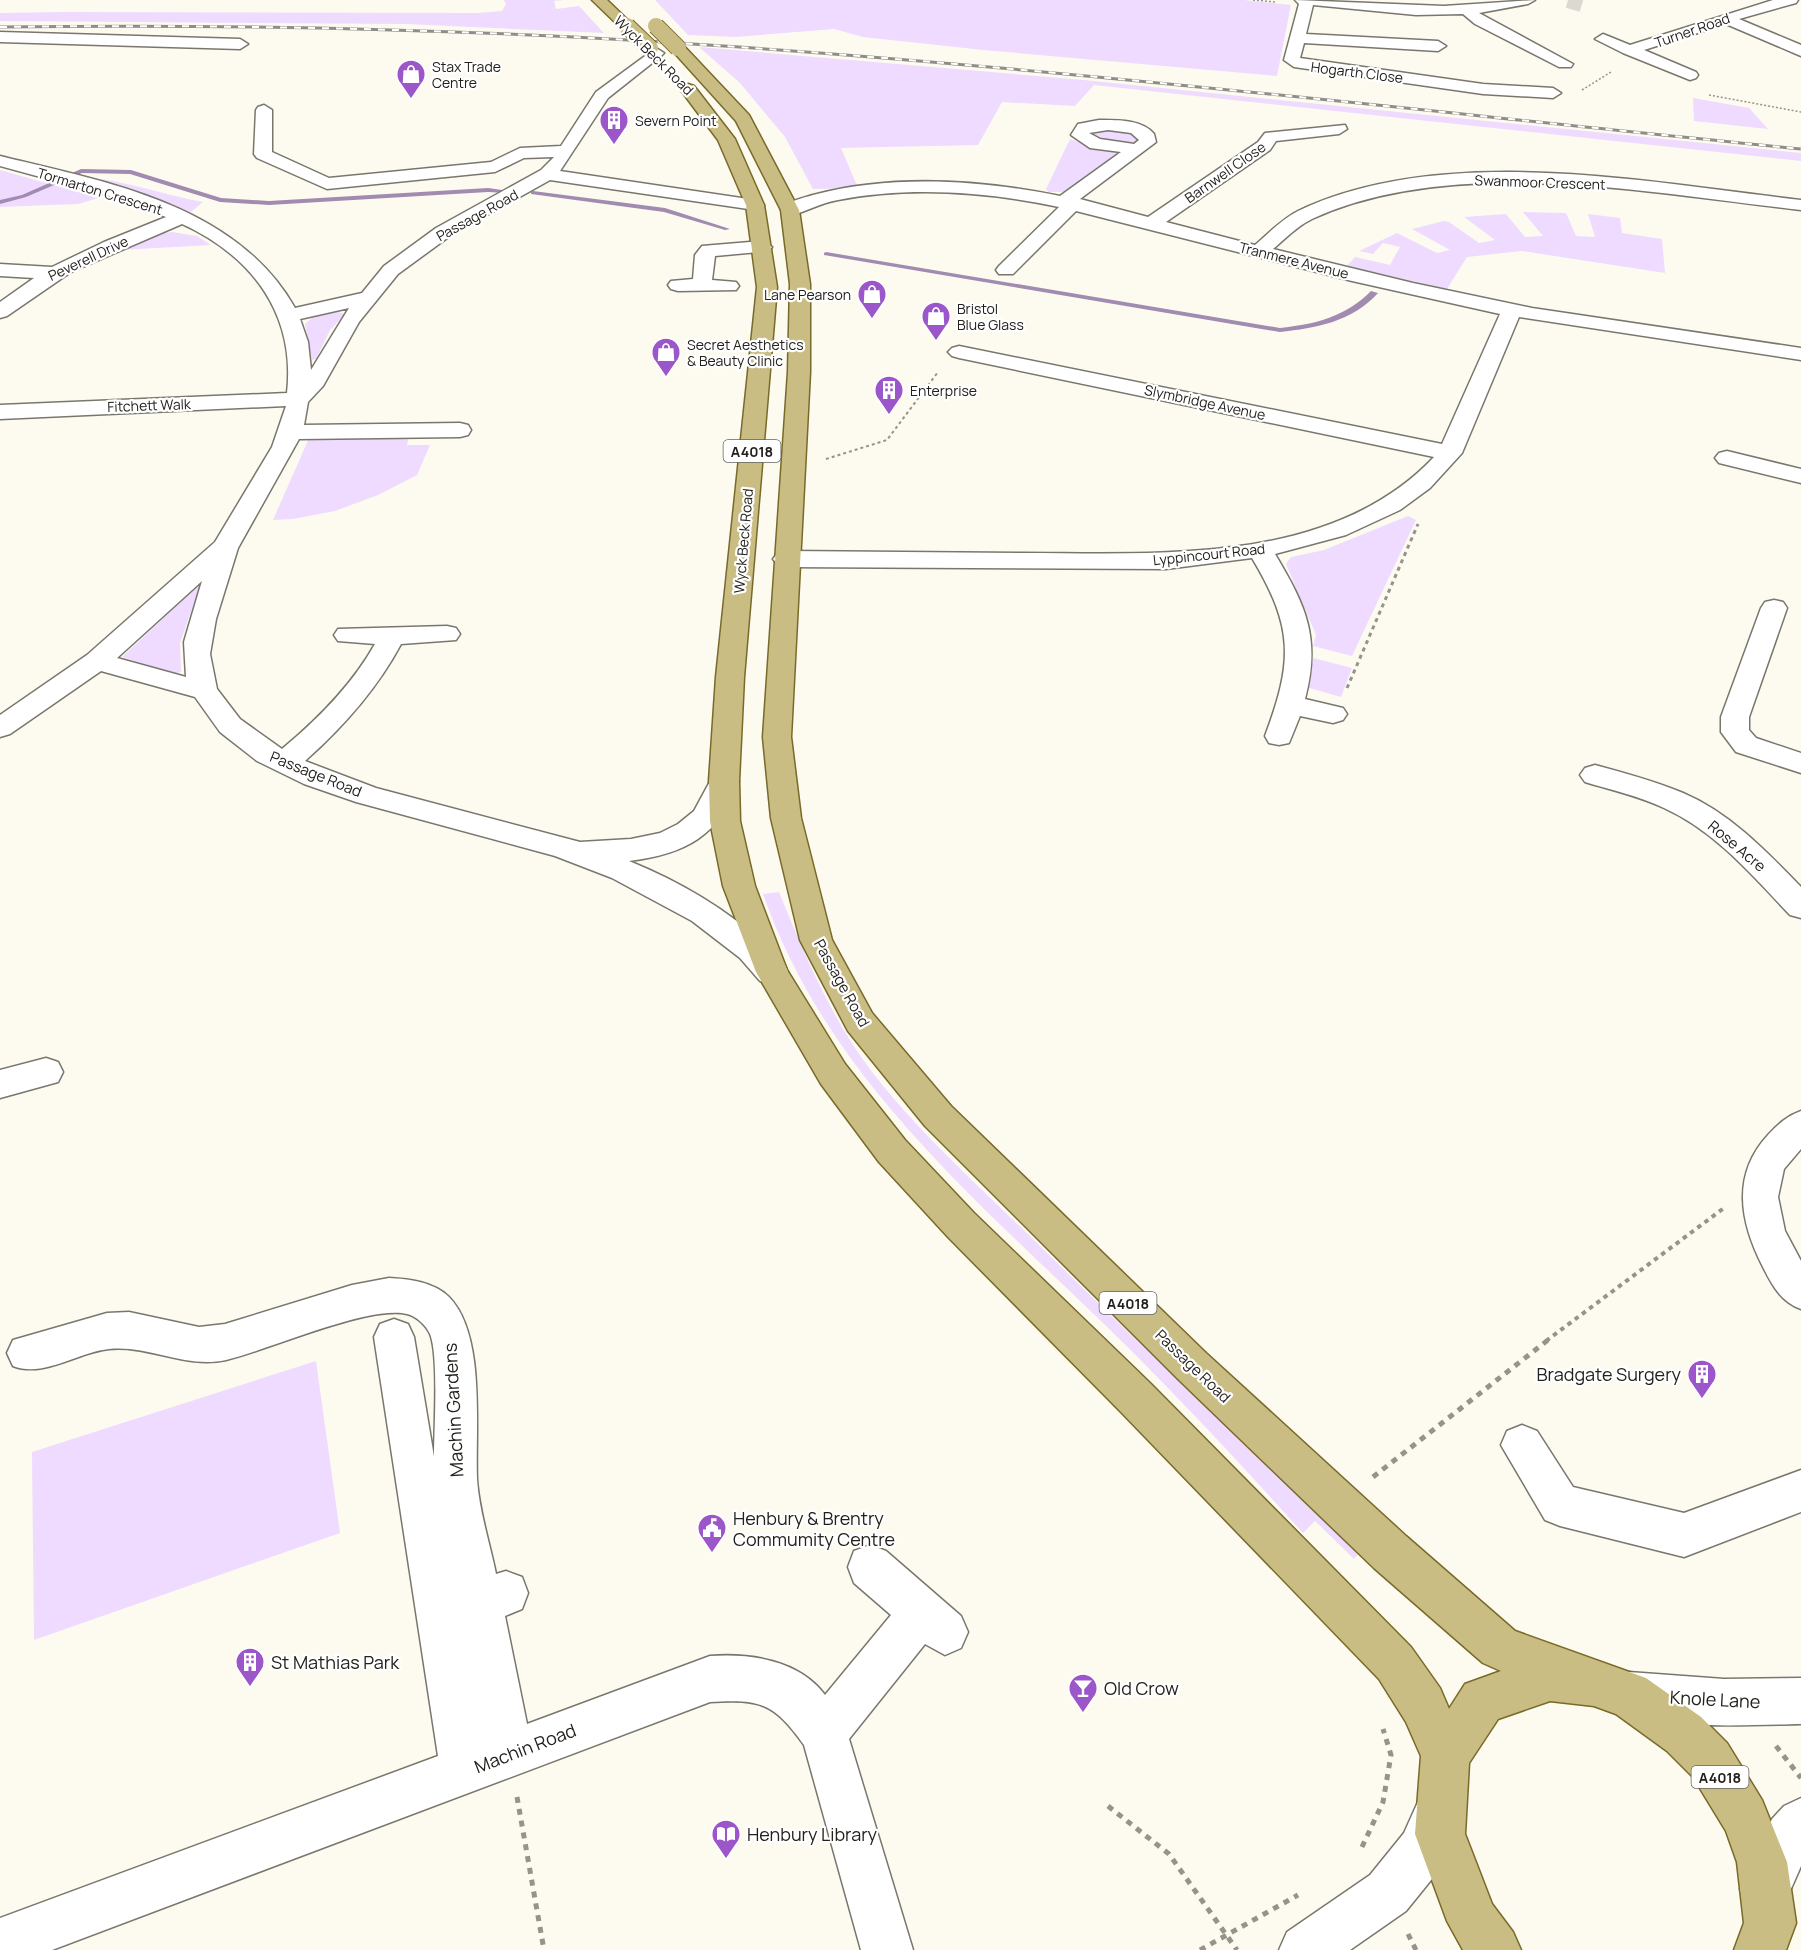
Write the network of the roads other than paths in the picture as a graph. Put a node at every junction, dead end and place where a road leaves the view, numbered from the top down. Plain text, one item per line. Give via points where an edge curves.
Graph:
1 (599, 0) edge
2 (1302, 0) edge
3 (1528, 0) edge
4 (1791, 0) edge
5 (1309, 1) edge
6 (1466, 9) junction
7 (644, 15) dead end
8 (1724, 18) junction
9 (0, 37) edge
10 (1297, 38) junction
11 (1604, 39) dead end
12 (240, 44) dead end
13 (660, 44) junction
14 (1438, 46) dead end
15 (1628, 50) junction
16 (1801, 51) edge
17 (1565, 64) dead end
18 (1690, 75) dead end
19 (1553, 93) dead end
20 (264, 110) dead end
21 (1339, 129) dead end
22 (576, 144) junction
23 (516, 147) junction
24 (1136, 149) dead end
25 (0, 161) edge
26 (549, 172) junction
27 (1070, 202) junction
28 (755, 205) junction
29 (1801, 205) edge
30 (790, 210) junction
31 (183, 217) junction
32 (1151, 224) junction
33 (762, 247) junction
34 (1259, 251) junction
35 (0, 270) edge
36 (1006, 270) dead end
37 (54, 273) junction
38 (678, 285) dead end
39 (702, 285) junction
40 (729, 286) dead end
41 (366, 298) junction
42 (1511, 311) junction
43 (0, 312) edge
44 (289, 315) junction
45 (959, 352) road end
46 (1801, 354) edge
47 (299, 399) junction
48 (0, 412) edge
49 (460, 430) dead end
50 (290, 432) junction
51 (1450, 453) junction
52 (1727, 458) dead end
53 (1801, 476) edge
54 (227, 545) junction
55 (1260, 550) junction
56 (786, 559) junction
57 (1774, 608) dead end
58 (447, 634) dead end
59 (347, 636) dead end
60 (392, 636) junction
61 (97, 662) junction
62 (204, 691) junction
63 (1290, 705) junction
64 (1333, 714) road end
65 (0, 728) edge
66 (1278, 736) dead end
67 (284, 763) junction
68 (1801, 763) edge
69 (1595, 775) dead end
70 (724, 781) junction
71 (786, 818) joint
72 (563, 848) junction
73 (739, 886) joint
74 (1801, 907) edge
75 (772, 972) junction
76 (46, 1072) dead end
77 (0, 1084) edge
78 (1801, 1126) edge
79 (1801, 1292) edge
80 (394, 1337) dead end
81 (27, 1353) dead end
82 (1522, 1444) dead end
83 (1801, 1491) edge
84 (870, 1567) dead end
85 (1612, 1689) junction
86 (1801, 1701) edge
87 (824, 1732) junction
88 (509, 1754) junction
89 (464, 1771) junction
90 (1443, 1779) junction
91 (1801, 1823) edge
92 (1768, 1928) edge
93 (0, 1944) edge
94 (886, 1950) edge
95 (1305, 1950) edge
96 (1495, 1950) edge

1 - 13 main road, Wyck Beck Road / A4018, bridge via 627,26
2 - 5 street
3 - 6 street
4 - 8 street, Turner Road
5 - 6 street
5 - 10 street, Hogarth Close
6 - 17 street via 1480,21
7 - 13 main road, Wyck Beck Road / A4018
8 - 15 street, Turner Road via 1669,41
8 - 16 street
9 - 12 street
10 - 14 street
10 - 19 street, Hogarth Close via 1294,63 1417,72 1439,83
11 - 15 street, Turner Road
13 - 22 street, Passage Road via 602,95
13 - 28 main road, Wyck Beck Road / A4018 via 726,140
13 - 30 main road, Wyck Beck Road / A4018 via 743,119
15 - 18 street, Turner Road
20 - 23 street via 263,154 327,184 495,167
21 - 32 street, Barnwell Close via 1271,137 1264,146
22 - 23 street
22 - 26 street, Passage Road
23 - 26 street via 546,164
24 - 27 street
25 - 31 street, Tormarton Crescent via 123,195
26 - 28 street
26 - 41 street, Passage Road via 443,232 391,270
27 - 30 street, Tranmere Avenue via 1019,192 956,187 837,195
27 - 32 street, Tranmere Avenue
27 - 36 street
28 - 33 main road, Wyck Beck Road / A4018
29 - 34 street, Swanmoor Crescent via 1559,180 1461,179 1394,188 1327,206 1303,215
30 - 56 main road, Wyck Beck Road / A4018 via 800,284 794,468
31 - 37 street, Peverell Drive
31 - 44 street, Tormarton Crescent via 234,246 269,280
32 - 34 street, Tranmere Avenue
33 - 39 street via 709,250
33 - 70 main road, Wyck Beck Road / A4018 via 767,287
34 - 42 street, Tranmere Avenue
35 - 37 street
37 - 43 street, Peverell Drive
38 - 39 street
39 - 40 street
41 - 44 street
41 - 47 street, Passage Road via 312,386
42 - 46 street, Tranmere Avenue
42 - 51 street, Lyppincourt Road
44 - 47 street, Tormarton Crescent via 300,347
45 - 51 street, Slymbridge Avenue
47 - 48 street, Fitchett Walk
47 - 50 street, Passage Road
49 - 50 street via 419,436
50 - 54 street, Passage Road
51 - 55 street, Lyppincourt Road via 1422,483 1392,505 1337,530
52 - 53 street
54 - 61 street, Passage Road
54 - 62 street, Passage Road via 197,646
55 - 56 street, Lyppincourt Road via 1166,561
55 - 63 street via 1293,611 1298,633 1299,654
56 - 71 main road, Wyck Beck Road / A4018 via 777,737
57 - 68 street via 1735,717 1735,732 1746,744
58 - 60 street
59 - 60 street
60 - 67 street via 354,693 316,736
61 - 62 street
61 - 65 street, Passage Road
62 - 67 street, Passage Road via 243,738
63 - 64 street
63 - 66 street
67 - 72 street, Passage Road via 368,795
69 - 74 street, Rose Acre via 1682,804 1715,825
70 - 72 street, Passage Road via 709,813 690,831 666,844 641,851
70 - 73 main road, Wyck Beck Road / A4018 via 725,821
71 - 85 main road, Passage Road / A4018 via 816,940 860,1022 938,1116 1192,1366 1499,1647
72 - 75 street, Passage Road via 698,908 752,948
73 - 75 main road, Passage Road / A4018
75 - 90 main road, Passage Road / A4018 via 833,1074 892,1151 1395,1664 1423,1705
76 - 77 street
78 - 79 street via 1767,1164 1759,1189 1772,1247
80 - 89 street
81 - 88 street, Machin Gardens via 134,1322 199,1345 225,1342 265,1325 389,1295 413,1297 434,1308 449,1328 464,1400 456,1483 493,1598
82 - 83 street via 1560,1505 1684,1535
84 - 87 street via 934,1622
85 - 86 street, Knole Lane via 1724,1702
85 - 90 main road, A4018 via 1550,1678 1482,1701
85 - 92 main road, A4018 via 1684,1734 1710,1760 1745,1817 1761,1862
87 - 88 street, Machin Road via 801,1701 770,1683 742,1677 710,1678
87 - 94 street, Machin Road
88 - 89 street, Machin Road
89 - 93 street, Machin Road
90 - 95 street via 1422,1851 1388,1893
90 - 96 main road, A4018 via 1440,1834 1473,1921
91 - 92 street via 1789,1836

